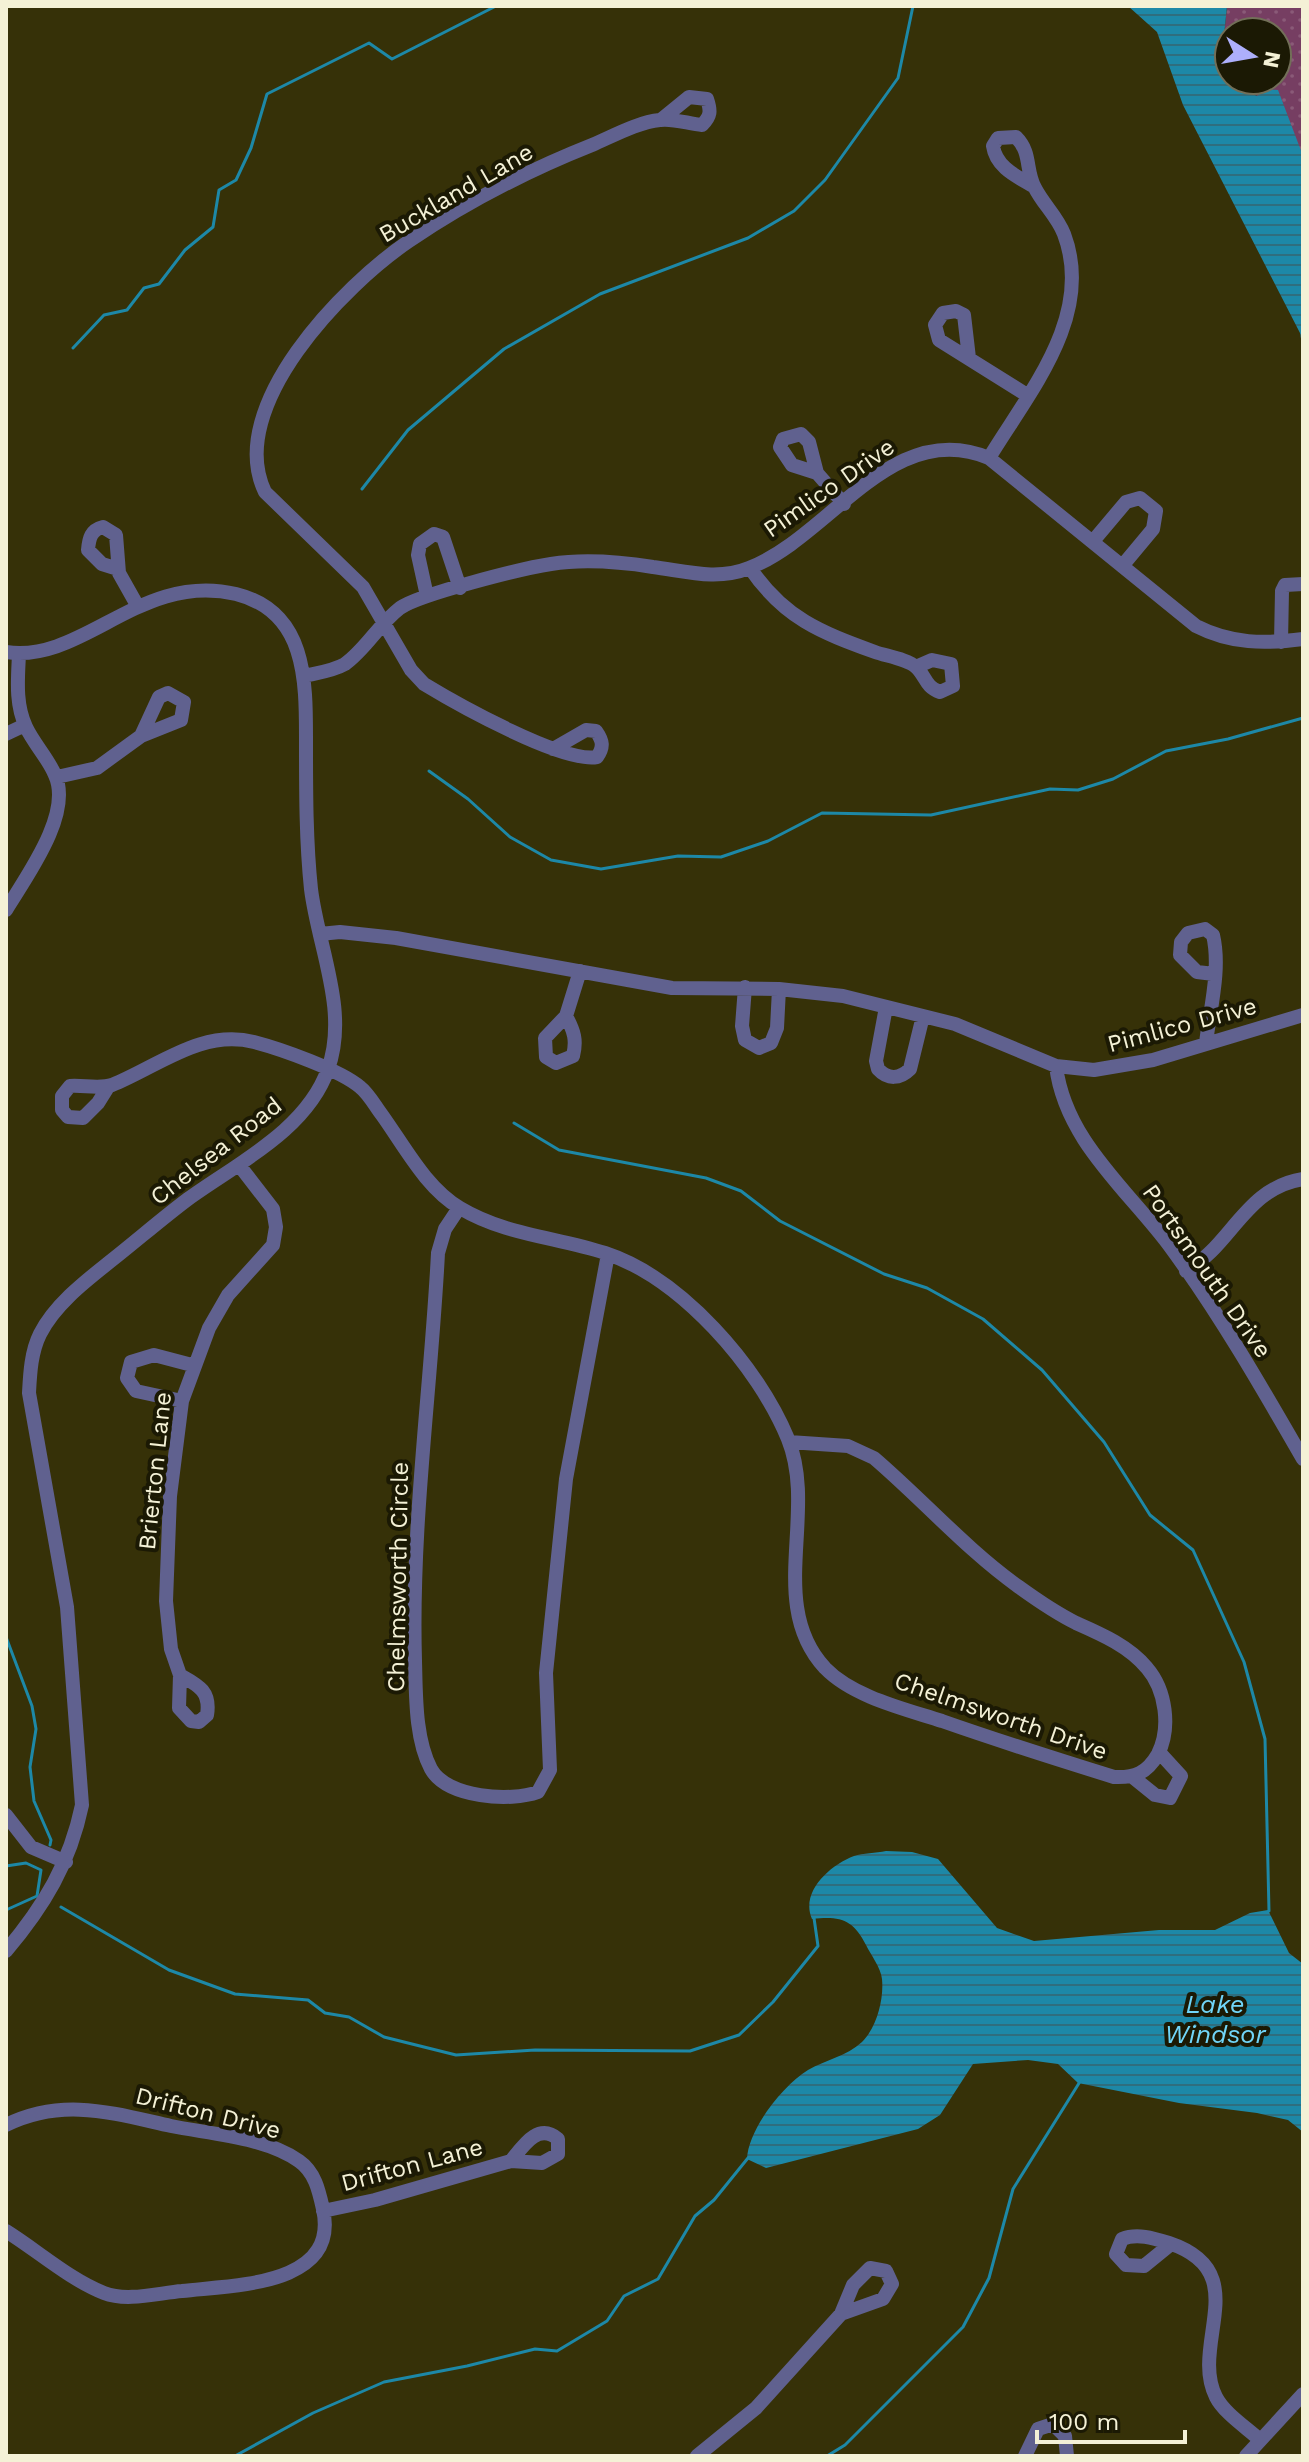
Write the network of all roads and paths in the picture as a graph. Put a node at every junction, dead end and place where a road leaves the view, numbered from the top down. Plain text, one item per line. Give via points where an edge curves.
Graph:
1 (662, 119) dead end
2 (1033, 186) dead end
3 (969, 358) dead end
4 (1027, 395) junction
5 (989, 458) junction
6 (817, 473) dead end
7 (844, 504) junction
8 (1094, 540) junction
9 (1123, 565) junction
10 (750, 568) junction
11 (118, 569) dead end
12 (1303, 584) edge
13 (460, 588) junction
14 (427, 596) junction
15 (137, 605) junction
16 (382, 623) junction
17 (1303, 639) edge
18 (1281, 642) junction
19 (12, 653) edge
20 (916, 667) dead end
21 (304, 676) junction
22 (25, 725) junction
23 (6, 734) edge
24 (141, 736) dead end
25 (553, 749) dead end
26 (57, 777) junction
27 (6, 910) edge
28 (320, 934) junction
29 (580, 971) junction
30 (1214, 974) dead end
31 (745, 987) junction
32 (779, 989) junction
33 (886, 1007) junction
34 (1303, 1015) edge
35 (566, 1016) dead end
36 (923, 1016) junction
37 (1206, 1043) junction
38 (1056, 1066) junction
39 (329, 1068) junction
40 (108, 1087) dead end
41 (239, 1165) junction
42 (1303, 1179) edge
43 (459, 1208) junction
44 (608, 1254) junction
45 (1186, 1271) junction
46 (192, 1365) junction
47 (182, 1401) junction
48 (789, 1442) junction
49 (1303, 1459) edge
50 (180, 1675) dead end
51 (1159, 1752) junction
52 (1134, 1778) junction
53 (6, 1815) edge
54 (66, 1862) junction
55 (6, 1951) edge
56 (6, 2125) edge
57 (511, 2161) dead end
58 (323, 2211) junction
59 (6, 2231) edge
60 (1171, 2244) dead end
61 (841, 2314) dead end
62 (1303, 2394) edge
63 (1260, 2440) junction
64 (697, 2456) edge
65 (1025, 2456) edge
66 (1067, 2456) edge
67 (1246, 2456) edge

1 - 16 street, Buckland Lane via 557,159 410,240 346,297 274,385 257,440 256,474 277,506 363,587
2 - 4 street via 1064,235 1073,267 1073,296 1049,361
3 - 4 street
4 - 5 street
5 - 7 street, Pimlico Drive via 958,449 920,453 876,476
5 - 8 street, Pimlico Drive
6 - 7 street
7 - 10 street, Pimlico Drive via 802,539
8 - 9 street, Pimlico Drive
8 - 9 street via 1126,502 1140,498 1148,503 1156,511 1153,529
9 - 18 street, Pimlico Drive via 1196,626 1219,637
10 - 13 street, Pimlico Drive via 701,575 622,564 553,563
10 - 20 street via 788,613
11 - 15 street
12 - 18 street via 1285,585 1282,591
13 - 14 street, Pimlico Drive
13 - 14 street via 450,548 434,534 420,544 418,555
14 - 16 street, Pimlico Drive
15 - 19 street, Chelsea Road via 61,645
15 - 21 street, Chelsea Road via 186,590 234,594 265,604 295,641
16 - 21 street, Pimlico Drive via 345,664
16 - 25 street, Buckland Lane via 424,684
17 - 18 street, Pimlico Drive
19 - 22 street
21 - 28 street, Chelsea Road via 306,836
22 - 23 street
22 - 26 street
24 - 26 street via 97,768
26 - 27 street via 58,810 50,834
28 - 29 street, Pimlico Drive via 396,938
28 - 39 street, Chelsea Road via 331,978
29 - 31 street, Pimlico Drive via 672,988
29 - 35 street
30 - 37 street
31 - 32 street, Pimlico Drive
31 - 32 street via 745,1040 759,1048 771,1043 777,1028
32 - 33 street, Pimlico Drive
33 - 36 street, Pimlico Drive
33 - 36 street via 876,1061 878,1069 891,1077 910,1069
34 - 37 street, Pimlico Drive
36 - 38 street, Pimlico Drive
37 - 38 street, Pimlico Drive via 1153,1060 1094,1070
38 - 45 street, Portsmouth Drive via 1071,1120
39 - 40 street, Chelmsworth Drive via 253,1042 221,1040 189,1047
39 - 41 street, Chelsea Road via 299,1116
39 - 43 street, Chelmsworth Drive via 362,1088 434,1188
41 - 46 street, Brierton Lane via 273,1209 273,1245 228,1295
41 - 54 street, Chelsea Road via 83,1283 39,1334 32,1362 29,1393 67,1607 83,1780 82,1805
42 - 45 street via 1262,1194 1204,1261
43 - 44 street, Chelmsworth Drive via 518,1233
43 - 44 street, Chelmsworth Circle via 438,1253 416,1550 416,1694 423,1748 433,1772 453,1787 499,1800 538,1792 550,1770 546,1673 553,1580
44 - 48 street, Chelmsworth Drive via 656,1279 721,1337 768,1396
45 - 49 street, Portsmouth Drive
46 - 47 street, Brierton Lane
46 - 47 street via 146,1355 128,1369 127,1378 136,1391
47 - 50 street, Brierton Lane via 170,1496 166,1601 171,1649
48 - 51 street via 848,1446 874,1458 1015,1585 1113,1640 1146,1666 1166,1717
48 - 52 street, Chelmsworth Drive via 800,1502 798,1621 827,1670 890,1703 1051,1758
51 - 52 street, Chelmsworth Drive
51 - 52 street via 1181,1776 1176,1792 1163,1798
53 - 54 street via 31,1847
54 - 55 street, Chelsea Road via 51,1894
56 - 58 street, Drifton Drive via 31,2113 67,2107 262,2145 310,2170
57 - 58 street, Drifton Lane
58 - 59 street, Drifton Drive via 320,2245 295,2271 269,2281 131,2296 106,2294
60 - 63 street via 1187,2249 1212,2276 1217,2297 1210,2368 1216,2398
61 - 64 street via 756,2408
62 - 63 street
63 - 67 street
65 - 66 street via 1038,2429 1053,2424 1065,2436

